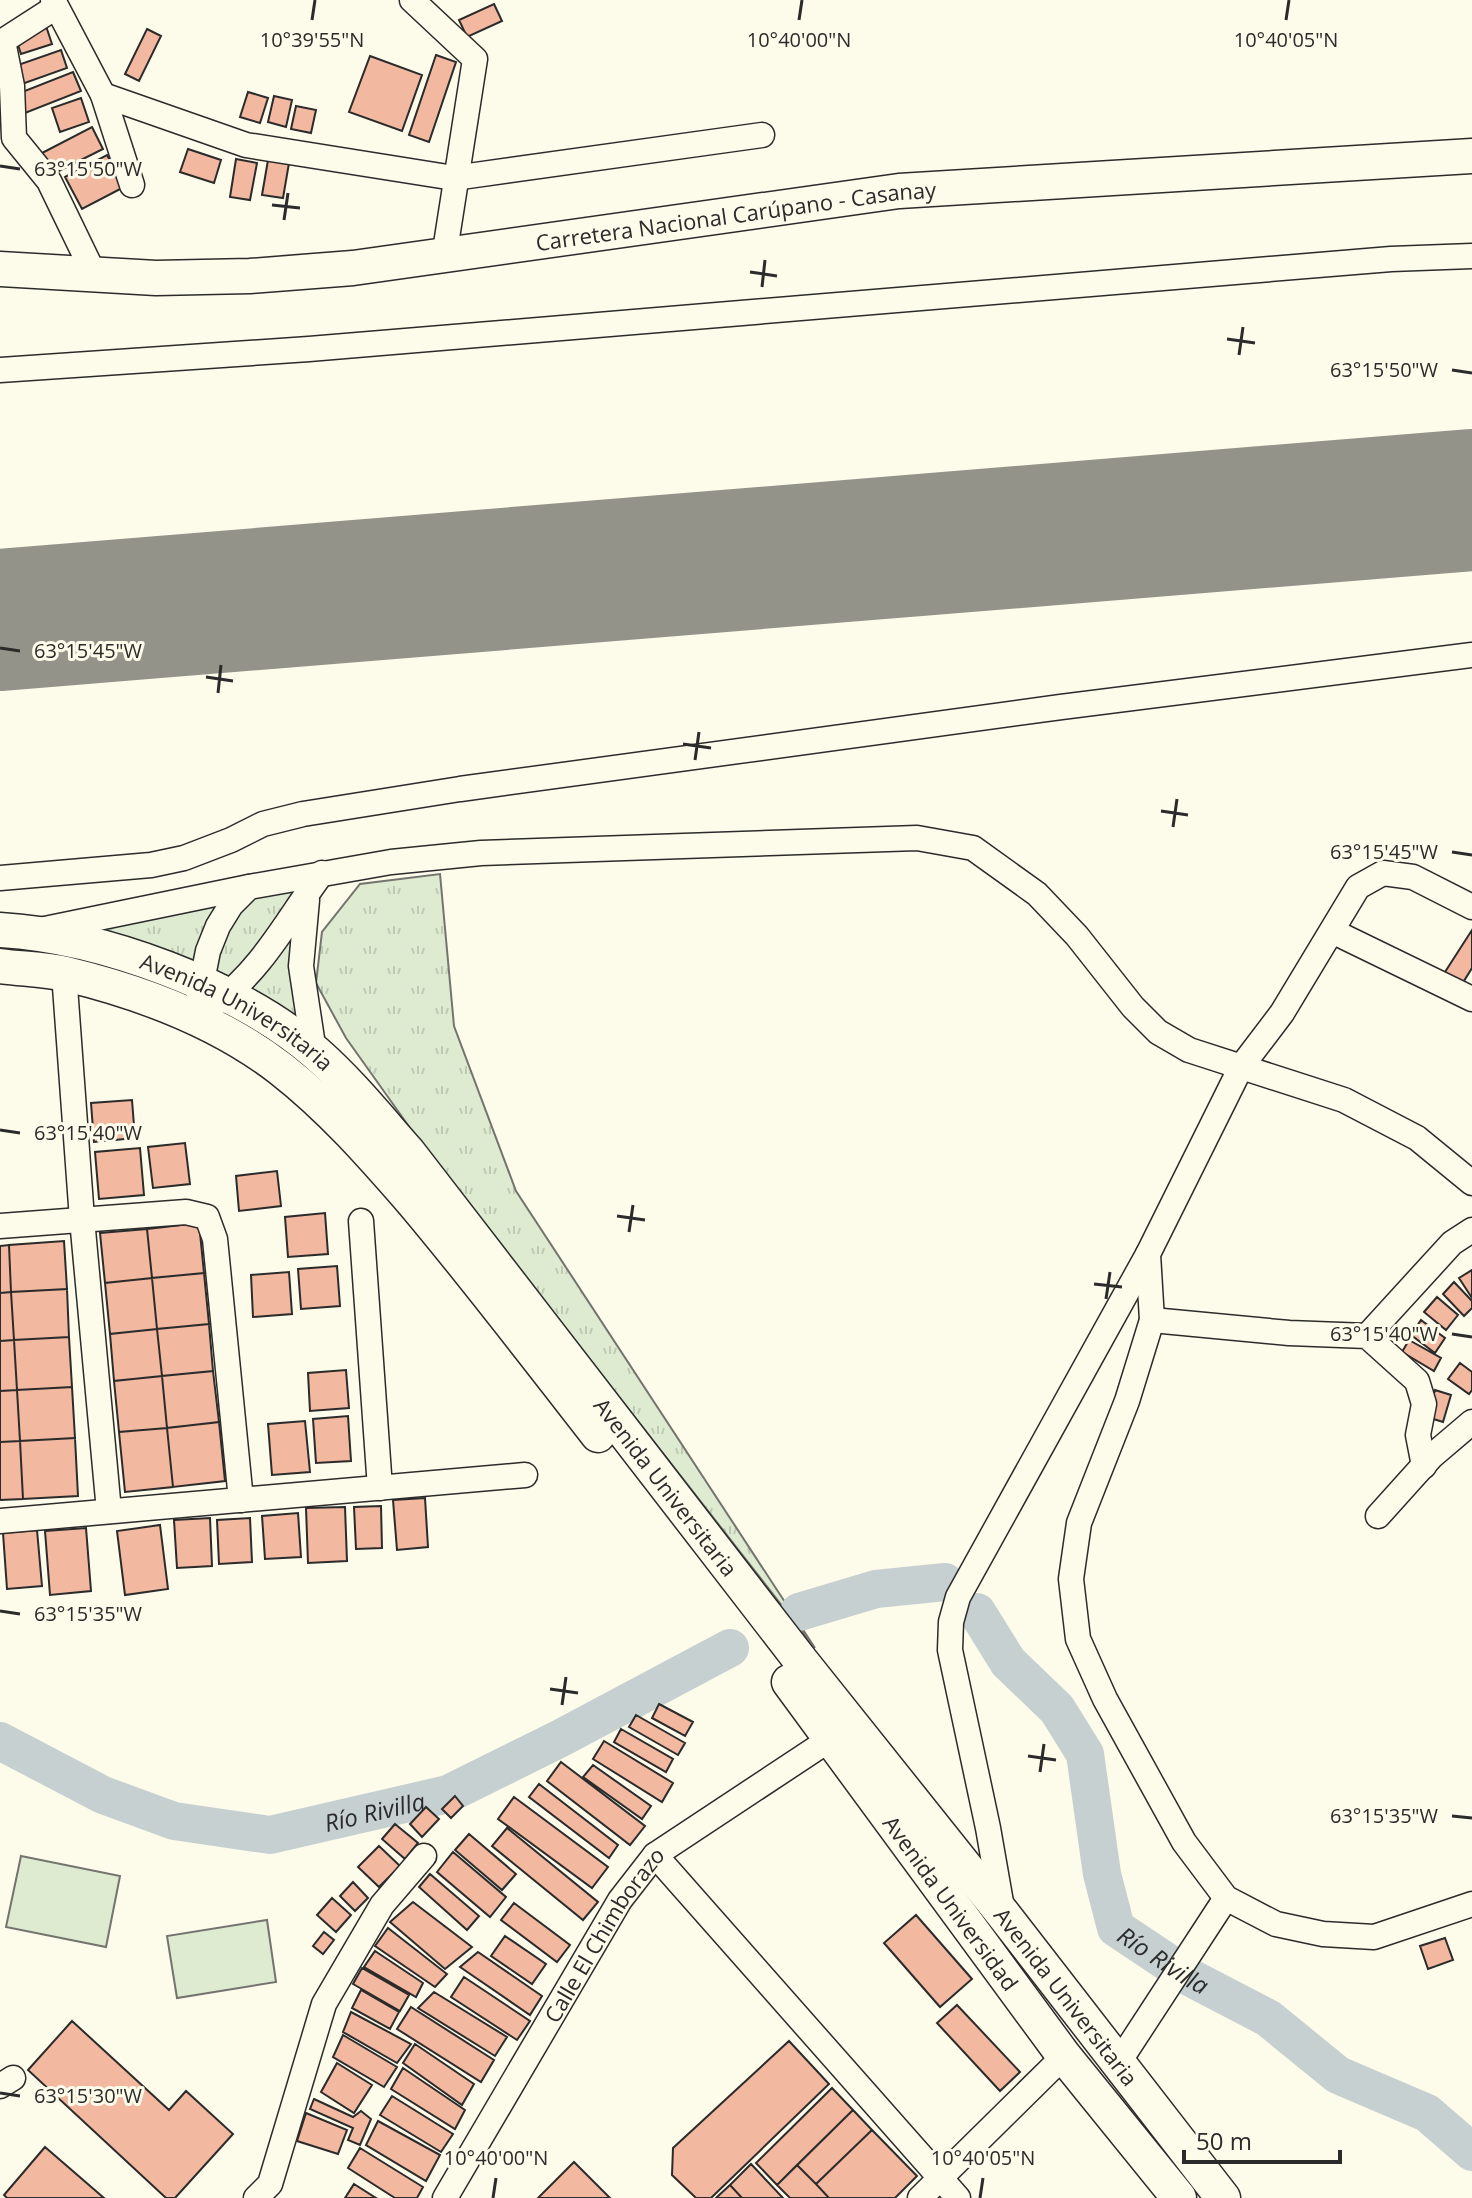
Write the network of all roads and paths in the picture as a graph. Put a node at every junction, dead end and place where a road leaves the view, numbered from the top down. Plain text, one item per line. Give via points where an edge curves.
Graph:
1 (412, 0) edge
2 (55, 3) edge
3 (103, 95) junction
4 (762, 135) dead end
5 (1472, 156) edge
6 (454, 178) junction
7 (132, 185) dead end
8 (1472, 256) edge
9 (444, 257) junction
10 (0, 269) edge
11 (95, 276) junction
12 (0, 370) edge
13 (1472, 655) edge
14 (0, 878) edge
15 (315, 882) junction
16 (249, 887) junction
17 (1472, 907) edge
18 (16, 931) edge
19 (1332, 931) junction
20 (0, 966) edge
21 (64, 973) junction
22 (214, 990) junction
23 (1472, 999) edge
24 (195, 1019) junction
25 (314, 1052) junction
26 (1241, 1067) junction
27 (1472, 1183) edge
28 (82, 1219) junction
29 (361, 1221) dead end
30 (0, 1226) edge
31 (1472, 1230) edge
32 (1148, 1254) junction
33 (1152, 1320) junction
34 (1367, 1336) junction
35 (1472, 1422) edge
36 (1424, 1466) junction
37 (525, 1475) dead end
38 (380, 1488) junction
39 (241, 1500) junction
40 (109, 1511) junction
41 (1378, 1516) dead end
42 (0, 1521) edge
43 (729, 1603) joint
44 (842, 1732) junction
45 (655, 1855) junction
46 (424, 1856) dead end
47 (1226, 1898) junction
48 (1472, 1904) edge
49 (1003, 1914) junction
50 (1064, 2056) junction
51 (1117, 2065) junction
52 (940, 2179) junction
53 (272, 2193) edge
54 (445, 2198) edge
55 (920, 2198) edge
56 (958, 2198) edge
57 (1179, 2198) edge
58 (1223, 2198) edge

1 - 6 street via 475,59
2 - 3 street
2 - 11 street via 3,41 14,138 49,181
3 - 6 street via 246,145
3 - 7 street
4 - 6 street
5 - 9 highway, Carretera Nacional Carúpano - Casanay via 899,191
6 - 9 street
8 - 12 street
9 - 11 highway, Carretera Nacional Carúpano - Casanay via 250,276
10 - 11 highway, Carretera Nacional Carúpano - Casanay
13 - 14 street via 460,789 303,814 151,865
15 - 16 street
15 - 22 street via 268,952
15 - 25 street via 301,966
15 - 26 street via 391,862 481,853 917,838 973,848 1037,894 1158,1032 1189,1050
16 - 18 street
16 - 22 street via 231,905 208,951
17 - 19 street via 1413,877 1383,873 1358,887
18 - 22 highway, Avenida Universitaria via 123,954
19 - 23 street
19 - 26 street via 1282,1013
20 - 21 highway, Avenida Universitaria
21 - 24 highway, Avenida Universitaria
21 - 28 street
22 - 24 street
22 - 25 highway, Avenida Universitaria
24 - 43 highway, Avenida Universitaria via 280,1068 371,1154
25 - 44 highway, Avenida Universitaria via 408,1152
26 - 27 street via 1344,1100 1417,1138
26 - 32 street
28 - 30 street
28 - 39 street via 186,1212 207,1217 215,1239
28 - 40 street
29 - 38 street
31 - 34 street via 1452,1243
32 - 33 street
32 - 49 street via 958,1597 951,1622 950,1650
33 - 34 street
33 - 47 street via 1079,1523 1071,1579 1078,1639 1184,1842
34 - 36 street via 1417,1381 1424,1404 1418,1435
35 - 36 street
36 - 41 street
37 - 38 street
38 - 39 street
39 - 40 street
40 - 42 street
43 - 44 highway, Avenida Universidad
44 - 45 street, Calle El Chimborazo
44 - 49 highway, Avenida Universitaria
44 - 50 highway, Avenida Universidad
45 - 52 street
45 - 54 street, Calle El Chimborazo via 620,1900
46 - 53 street via 382,1905 324,2004
47 - 48 street via 1276,1924 1374,1937
47 - 51 street
49 - 51 highway, Avenida Universitaria
50 - 52 street
50 - 57 highway, Avenida Universidad
51 - 58 highway, Avenida Universitaria
52 - 55 street
52 - 56 street

